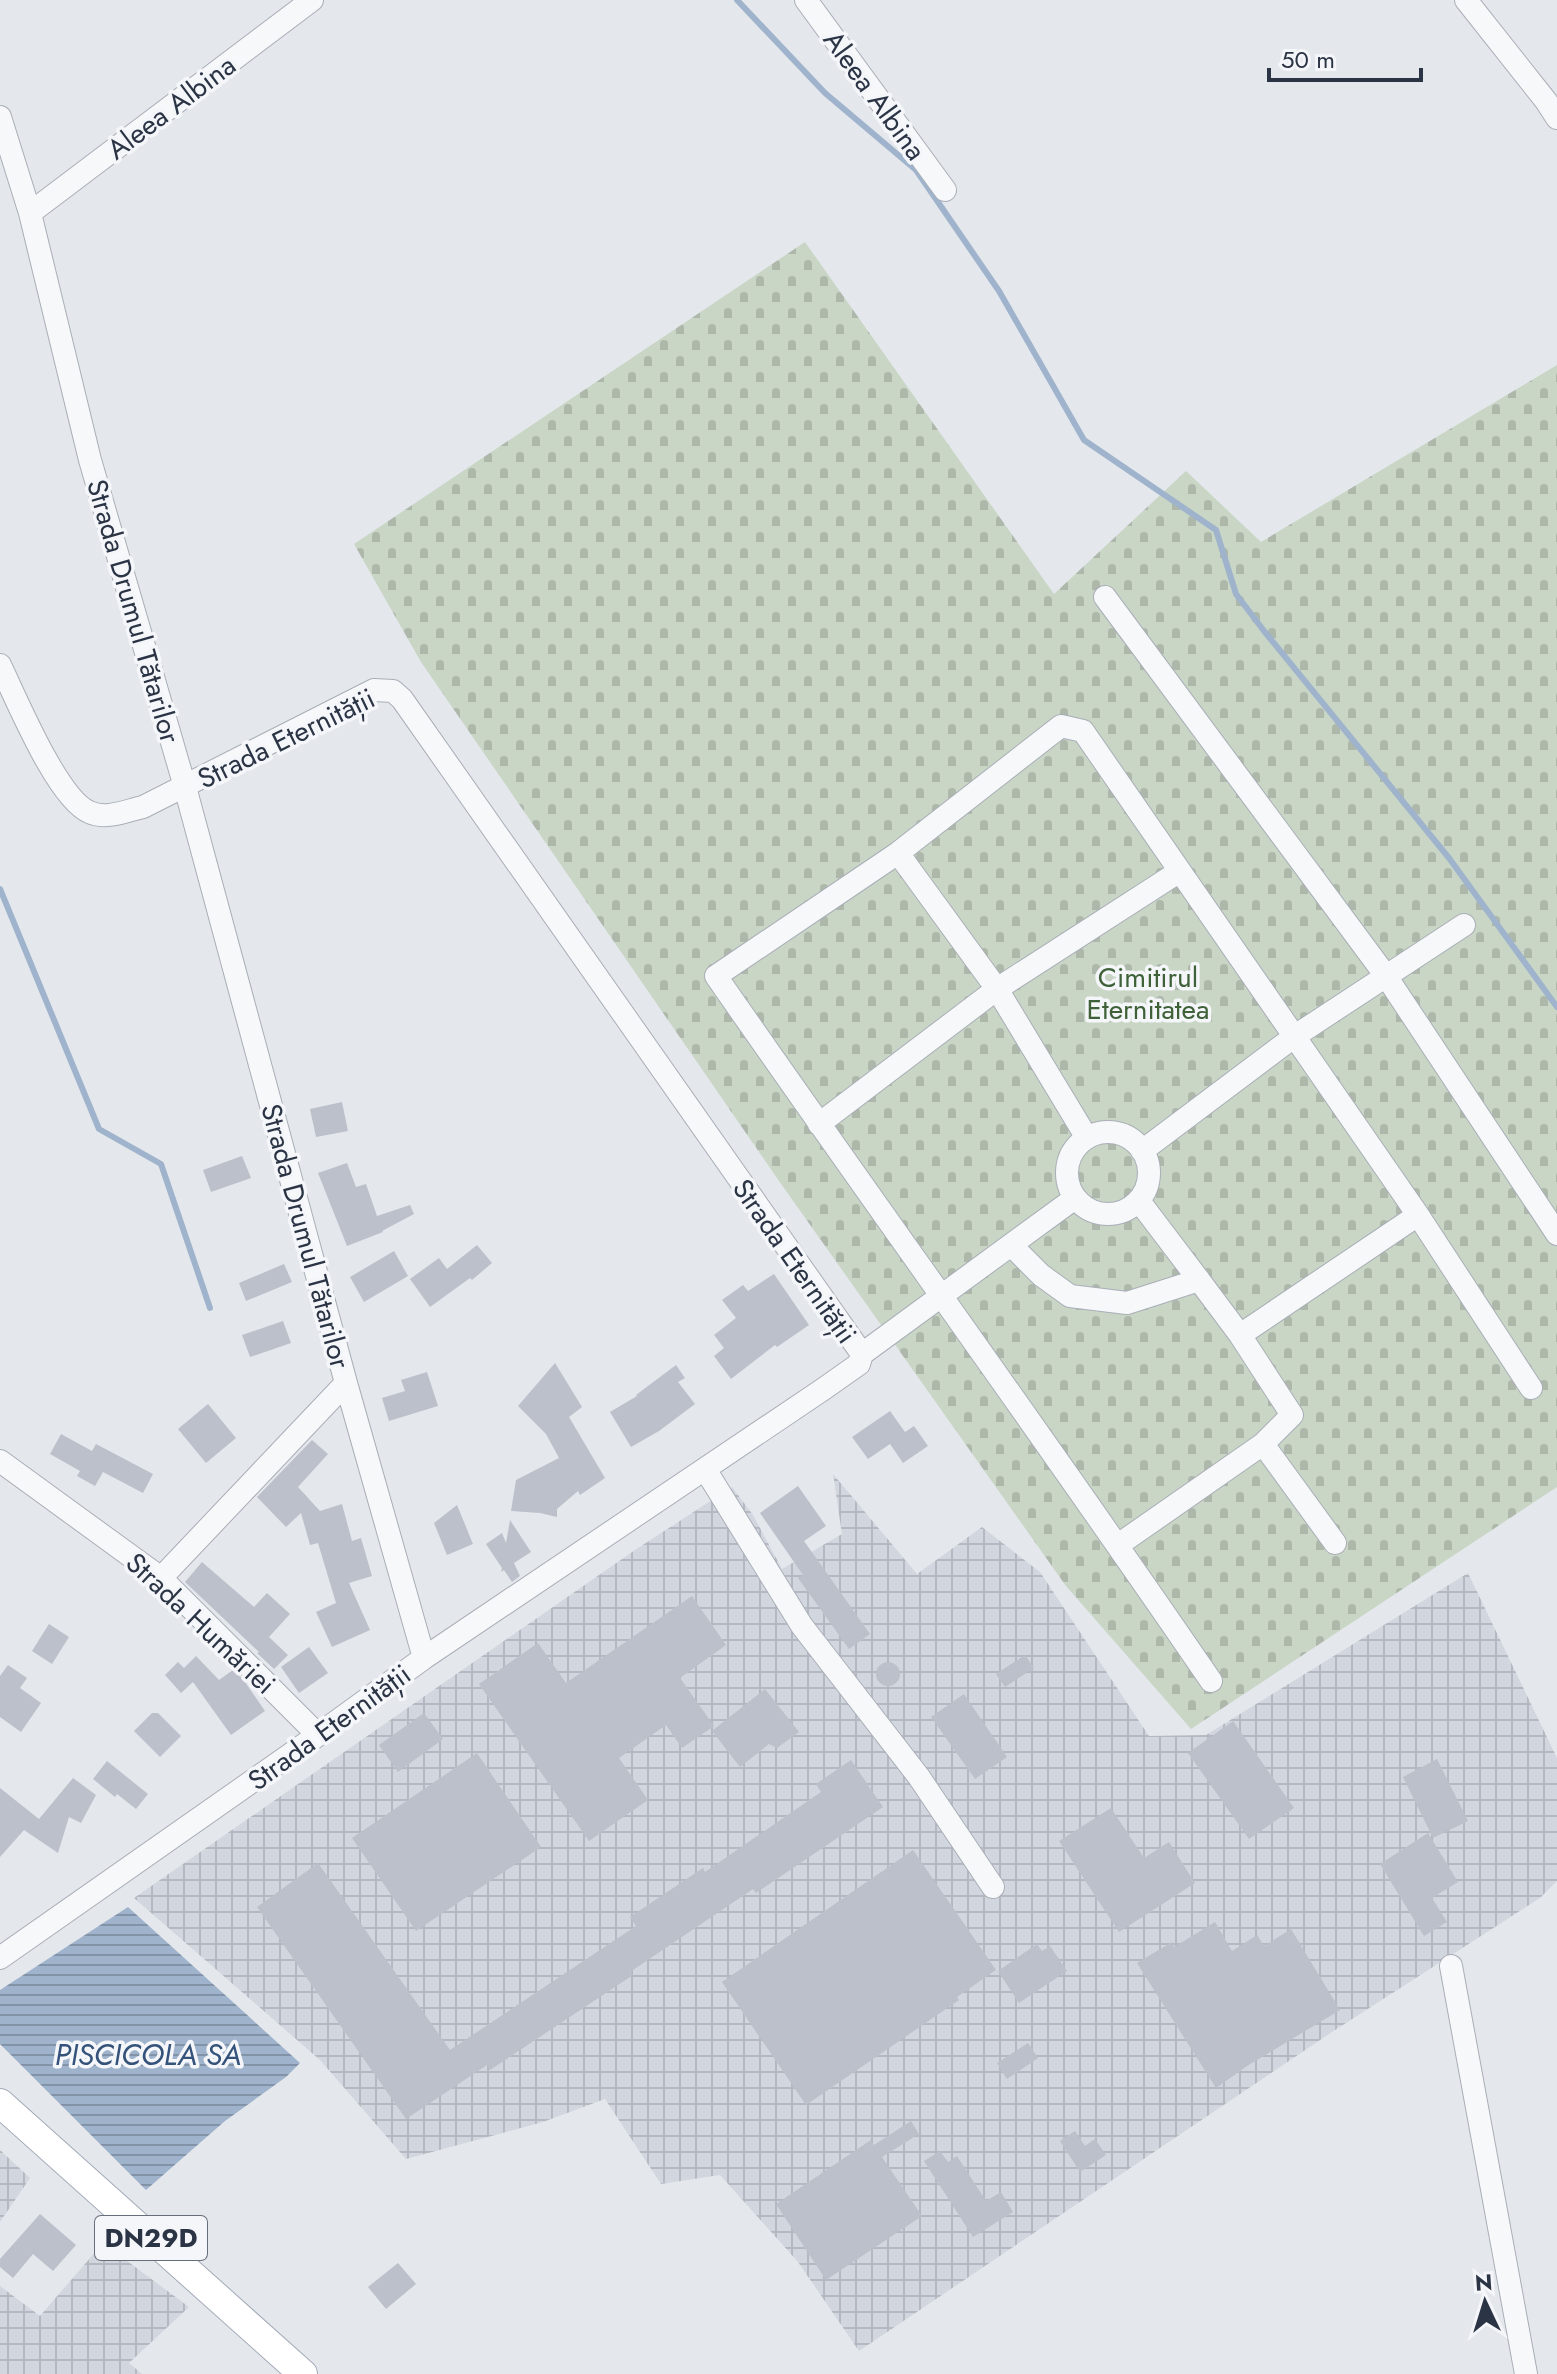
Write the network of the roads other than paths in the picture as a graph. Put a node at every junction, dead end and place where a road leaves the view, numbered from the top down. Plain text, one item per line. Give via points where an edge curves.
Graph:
1 (312, 0) edge
2 (806, 0) edge
3 (1466, 0) edge
4 (0, 117) edge
5 (1557, 118) edge
6 (945, 190) dead end
7 (30, 213) junction
8 (1105, 597) dead end
9 (0, 665) edge
10 (185, 787) junction
11 (898, 853) junction
12 (1180, 871) junction
13 (1464, 925) dead end
14 (1386, 976) junction
15 (997, 989) junction
16 (1295, 1036) junction
17 (819, 1124) junction
18 (1087, 1138) junction
19 (1142, 1151) junction
20 (1075, 1198) junction
21 (1139, 1201) junction
22 (1418, 1215) junction
23 (1557, 1234) edge
24 (1011, 1245) junction
25 (1199, 1280) junction
26 (943, 1295) junction
27 (1240, 1335) junction
28 (862, 1354) junction
29 (346, 1383) junction
30 (1531, 1388) dead end
31 (1263, 1444) junction
32 (0, 1461) edge
33 (705, 1469) junction
34 (1335, 1543) dead end
35 (1118, 1545) junction
36 (161, 1578) junction
37 (424, 1658) junction
38 (1211, 1681) dead end
39 (318, 1735) junction
40 (993, 1887) dead end
41 (0, 1958) edge
42 (1451, 1966) dead end
43 (0, 2103) edge
44 (303, 2374) edge
45 (1526, 2374) edge

1 - 7 street, Aleea Albina
2 - 6 street, Aleea Albina
3 - 5 street
4 - 7 street, Strada Drumul Tătarilor
7 - 10 street, Strada Drumul Tătarilor via 90,460
8 - 14 street
9 - 10 street via 56,777 86,811 104,816 143,807
10 - 28 street, Strada Eternității via 374,690 393,691
10 - 29 street, Strada Drumul Tătarilor
11 - 12 street via 1061,726 1083,731
11 - 15 street
11 - 17 street via 716,976
12 - 15 street
12 - 16 street
13 - 14 street
14 - 16 street
14 - 23 street
15 - 17 street
15 - 18 street
16 - 19 street
16 - 22 street
17 - 26 street
18 - 19 street via 1107,1132 1121,1135
18 - 20 street via 1067,1166
19 - 21 street via 1149,1176
20 - 21 street via 1103,1214 1116,1214
20 - 24 street
21 - 25 street
22 - 27 street
22 - 30 street
24 - 25 street via 1070,1296 1127,1303
24 - 26 street
25 - 27 street
26 - 28 street
26 - 35 street
27 - 31 street via 1292,1415
28 - 33 street, Strada Eternității via 859,1364
29 - 36 street, Strada Drumul Tătarilor
29 - 37 street, Strada Drumul Tătarilor
31 - 34 street
31 - 35 street
32 - 36 street, Strada Humăriei
33 - 37 street, Strada Eternității
33 - 40 street via 802,1626 919,1777
35 - 38 street
36 - 39 street, Strada Humăriei
37 - 39 street, Strada Eternității
39 - 41 street, Strada Eternității
42 - 45 street
43 - 44 main road, DN29D

